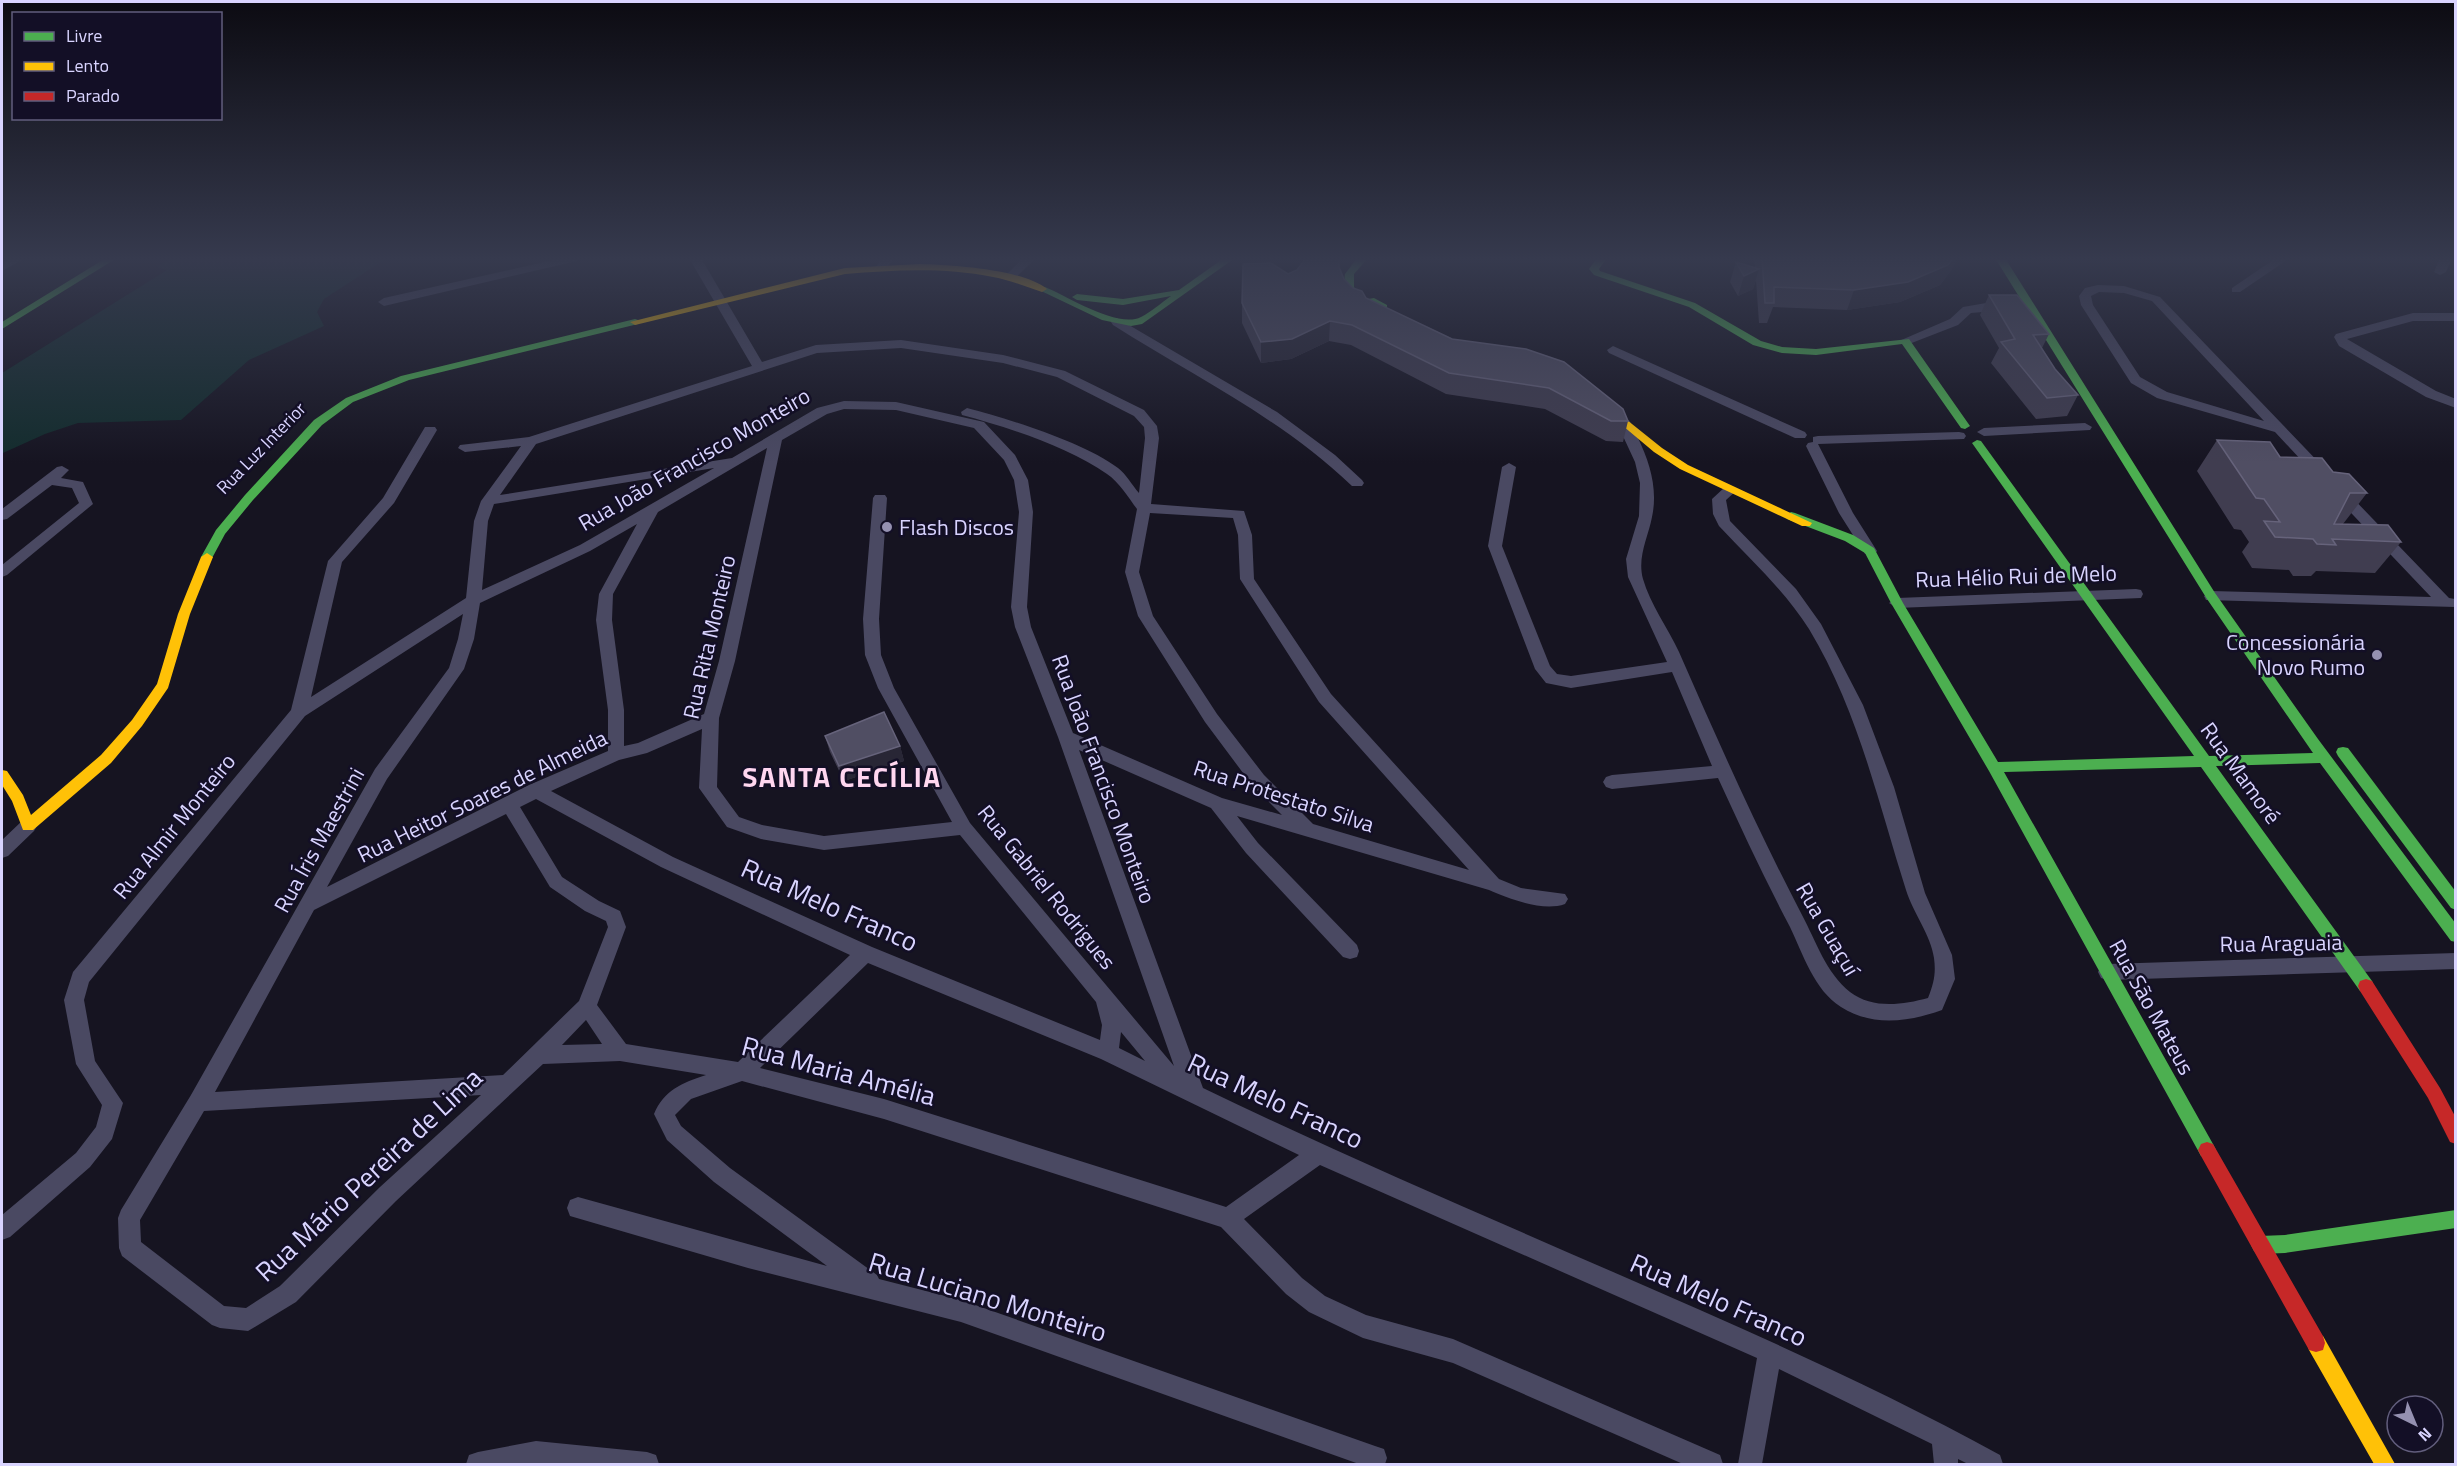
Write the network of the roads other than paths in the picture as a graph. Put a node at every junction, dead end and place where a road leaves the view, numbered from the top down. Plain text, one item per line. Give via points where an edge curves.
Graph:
1 (611, 326) edge
2 (736, 326) edge
3 (1122, 326) edge
4 (1142, 326) edge
5 (1729, 326) edge
6 (1943, 326) edge
7 (2043, 326) edge
8 (2101, 326) edge
9 (2182, 326) edge
10 (2376, 326) edge
11 (1137, 336) junction
12 (1905, 341) junction
13 (1613, 350) dead end
14 (758, 366) junction
15 (1587, 391) edge
16 (2456, 404) edge
17 (945, 415) junction
18 (1623, 421) junction
19 (2085, 427) dead end
20 (2278, 429) junction
21 (430, 430) dead end
22 (1962, 431) junction
23 (776, 438) junction
24 (1981, 438) junction
25 (531, 441) junction
26 (1815, 443) junction
27 (465, 448) dead end
28 (738, 459) junction
29 (1509, 467) dead end
30 (62, 470) dead end
31 (49, 480) junction
32 (1357, 483) dead end
33 (1730, 489) junction
34 (880, 498) dead end
35 (488, 501) junction
36 (1144, 508) junction
37 (652, 509) junction
38 (1846, 513) junction
39 (2, 516) edge
40 (1836, 536) junction
41 (1870, 551) junction
42 (2, 572) edge
43 (1880, 572) junction
44 (2136, 594) dead end
45 (2088, 596) junction
46 (2211, 596) junction
47 (473, 600) junction
48 (1897, 603) junction
49 (2450, 603) edge
50 (1675, 666) junction
51 (299, 712) junction
52 (711, 718) junction
53 (1066, 736) junction
54 (2336, 742) dead end
55 (616, 754) junction
56 (2325, 758) junction
57 (2206, 760) junction
58 (1995, 767) junction
59 (1722, 771) junction
60 (2, 775) edge
61 (1612, 782) dead end
62 (535, 790) junction
63 (1217, 803) junction
64 (510, 805) junction
65 (28, 826) junction
66 (964, 828) junction
67 (1307, 829) junction
68 (2402, 832) junction
69 (2, 851) edge
70 (1493, 884) junction
71 (1559, 899) dead end
72 (2456, 904) edge
73 (308, 905) junction
74 (2456, 936) edge
75 (1350, 951) dead end
76 (865, 953) junction
77 (2456, 961) edge
78 (2354, 966) junction
79 (2108, 972) junction
80 (1104, 994) junction
81 (588, 1006) junction
82 (620, 1052) junction
83 (1108, 1053) junction
84 (539, 1054) junction
85 (742, 1072) junction
86 (505, 1084) junction
87 (1186, 1089) junction
88 (198, 1102) junction
89 (2456, 1136) edge
90 (1318, 1154) junction
91 (578, 1208) dead end
92 (1228, 1218) junction
93 (2456, 1219) edge
94 (2, 1229) edge
95 (2260, 1245) junction
96 (877, 1289) junction
97 (1770, 1352) junction
98 (1943, 1437) junction
99 (1375, 1458) dead end
100 (478, 1464) edge
101 (647, 1464) edge
102 (1711, 1464) edge
103 (1750, 1464) edge
104 (1946, 1464) edge
105 (1991, 1464) edge
106 (2385, 1464) edge

1 - 65 street, Rua Luz Interior via 427,373 373,390 334,409 237,505 211,547 184,614 163,685 137,723 106,759
2 - 14 street
3 - 11 street
4 - 11 street
5 - 12 street via 1757,343 1782,350 1816,352
6 - 12 street
7 - 46 street
8 - 20 street via 2135,380 2145,387
9 - 20 street
10 - 16 street via 2340,337 2343,343 2431,394
11 - 32 street via 1277,417 1333,458
12 - 22 street
13 - 26 street via 1800,435 1809,434
14 - 25 street
14 - 36 street via 816,349 901,344 1004,359 1061,374 1138,413 1150,426
15 - 18 street
17 - 23 street, Rua João Francisco Monteiro via 896,406 844,405 822,411
17 - 36 street via 962,411 1001,421 1086,455 1114,472
17 - 53 street, Rua João Francisco Monteiro via 979,425 1010,458 1022,480 1026,512 1019,607 1023,627
18 - 33 street via 1674,461
18 - 50 street, Rua Guaçuí via 1642,458 1648,491 1632,560 1635,578
19 - 24 street
20 - 49 street
21 - 51 street, Rua Almir Monteiro via 389,500 335,561
22 - 24 street
22 - 26 street
23 - 28 street, Rua João Francisco Monteiro
23 - 52 street, Rua Rita Monteiro
24 - 45 street, Rua Mamoré
25 - 27 street
25 - 35 street
26 - 38 street
28 - 35 street
28 - 37 street, Rua João Francisco Monteiro
29 - 50 street via 1495,546 1543,669 1552,679 1571,682
30 - 31 street
31 - 39 street
31 - 42 street via 78,485 86,504
33 - 40 street
33 - 59 street, Rua Guaçuí via 1719,499 1725,523 1791,593 1816,628 1870,741 1916,893 1944,955 1945,979 1935,1004 1908,1013 1874,1012 1832,989
34 - 66 street, Rua Gabriel Rodrigues via 871,619 873,655 886,688
35 - 47 street, Rua Íris Maestrini via 481,521
36 - 67 street via 1132,572 1146,616 1224,736 1258,780
36 - 70 street via 1239,514 1245,535 1246,579 1325,698
37 - 47 street, Rua João Francisco Monteiro via 585,548
37 - 55 street via 606,594 604,620 616,710
38 - 40 street
38 - 41 street
40 - 41 street
40 - 43 street
41 - 43 street, Rua São Mateus
43 - 48 street, Rua São Mateus
44 - 45 street, Rua Hélio Rui de Melo
45 - 48 street, Rua Hélio Rui de Melo
45 - 57 street, Rua Mamoré
46 - 49 street
46 - 56 street
47 - 51 street, Rua João Francisco Monteiro
47 - 73 street, Rua Íris Maestrini via 456,669 381,774
48 - 58 street, Rua São Mateus
50 - 59 street, Rua Guaçuí
51 - 94 street, Rua Almir Monteiro via 80,978 74,1000 86,1064 113,1103 105,1132 83,1160
52 - 55 street, Rua Heitor Soares de Almeida via 641,749
52 - 66 street, Rua Rita Monteiro via 708,788 734,822 761,832 824,843
53 - 63 street, Rua Protestato Silva
53 - 87 street, Rua João Francisco Monteiro
54 - 68 street
55 - 62 street, Rua Heitor Soares de Almeida
56 - 57 street
56 - 68 street via 2348,769 2386,820
56 - 74 street
57 - 58 street
57 - 78 street, Rua Mamoré
58 - 79 street, Rua São Mateus
59 - 61 street
60 - 65 street via 25,811
62 - 64 street, Rua Heitor Soares de Almeida
62 - 76 street, Rua Melo Franco via 667,862
63 - 67 street, Rua Protestato Silva
63 - 75 street via 1251,848
64 - 73 street, Rua Heitor Soares de Almeida
64 - 81 street via 556,882 613,916 617,927
65 - 69 street
66 - 80 street, Rua Gabriel Rodrigues
67 - 70 street, Rua Protestato Silva
68 - 72 street
70 - 71 street, Rua Protestato Silva via 1520,895
73 - 88 street, Rua Íris Maestrini
76 - 83 street, Rua Melo Franco
76 - 85 street
77 - 78 street, Rua Araguaia
78 - 79 street, Rua Araguaia
78 - 89 street, Rua Mamoré via 2434,1093
79 - 95 street, Rua São Mateus
80 - 83 street via 1112,1025
80 - 87 street, Rua Gabriel Rodrigues
81 - 82 street
81 - 84 street, Rua Mário Pereira de Lima
82 - 84 street
82 - 85 street, Rua Maria Amélia
83 - 87 street, Rua Melo Franco
84 - 86 street, Rua Mário Pereira de Lima
85 - 92 street, Rua Maria Amélia via 884,1109
85 - 96 street via 684,1092 673,1101 664,1114 674,1133 722,1175
86 - 88 street
86 - 88 street, Rua Mário Pereira de Lima via 288,1294 248,1320 220,1317 130,1248 129,1218
87 - 90 street, Rua Melo Franco
90 - 92 street
90 - 97 street, Rua Melo Franco
91 - 96 street, Rua Luciano Monteiro
92 - 102 street via 1294,1286 1317,1304 1363,1326 1462,1355 1512,1375
93 - 95 street
95 - 106 street, Rua São Mateus
96 - 99 street, Rua Luciano Monteiro via 962,1311
97 - 98 street, Rua Melo Franco
97 - 103 street
98 - 104 street
98 - 105 street, Rua Melo Franco
100 - 101 street via 536,1453

